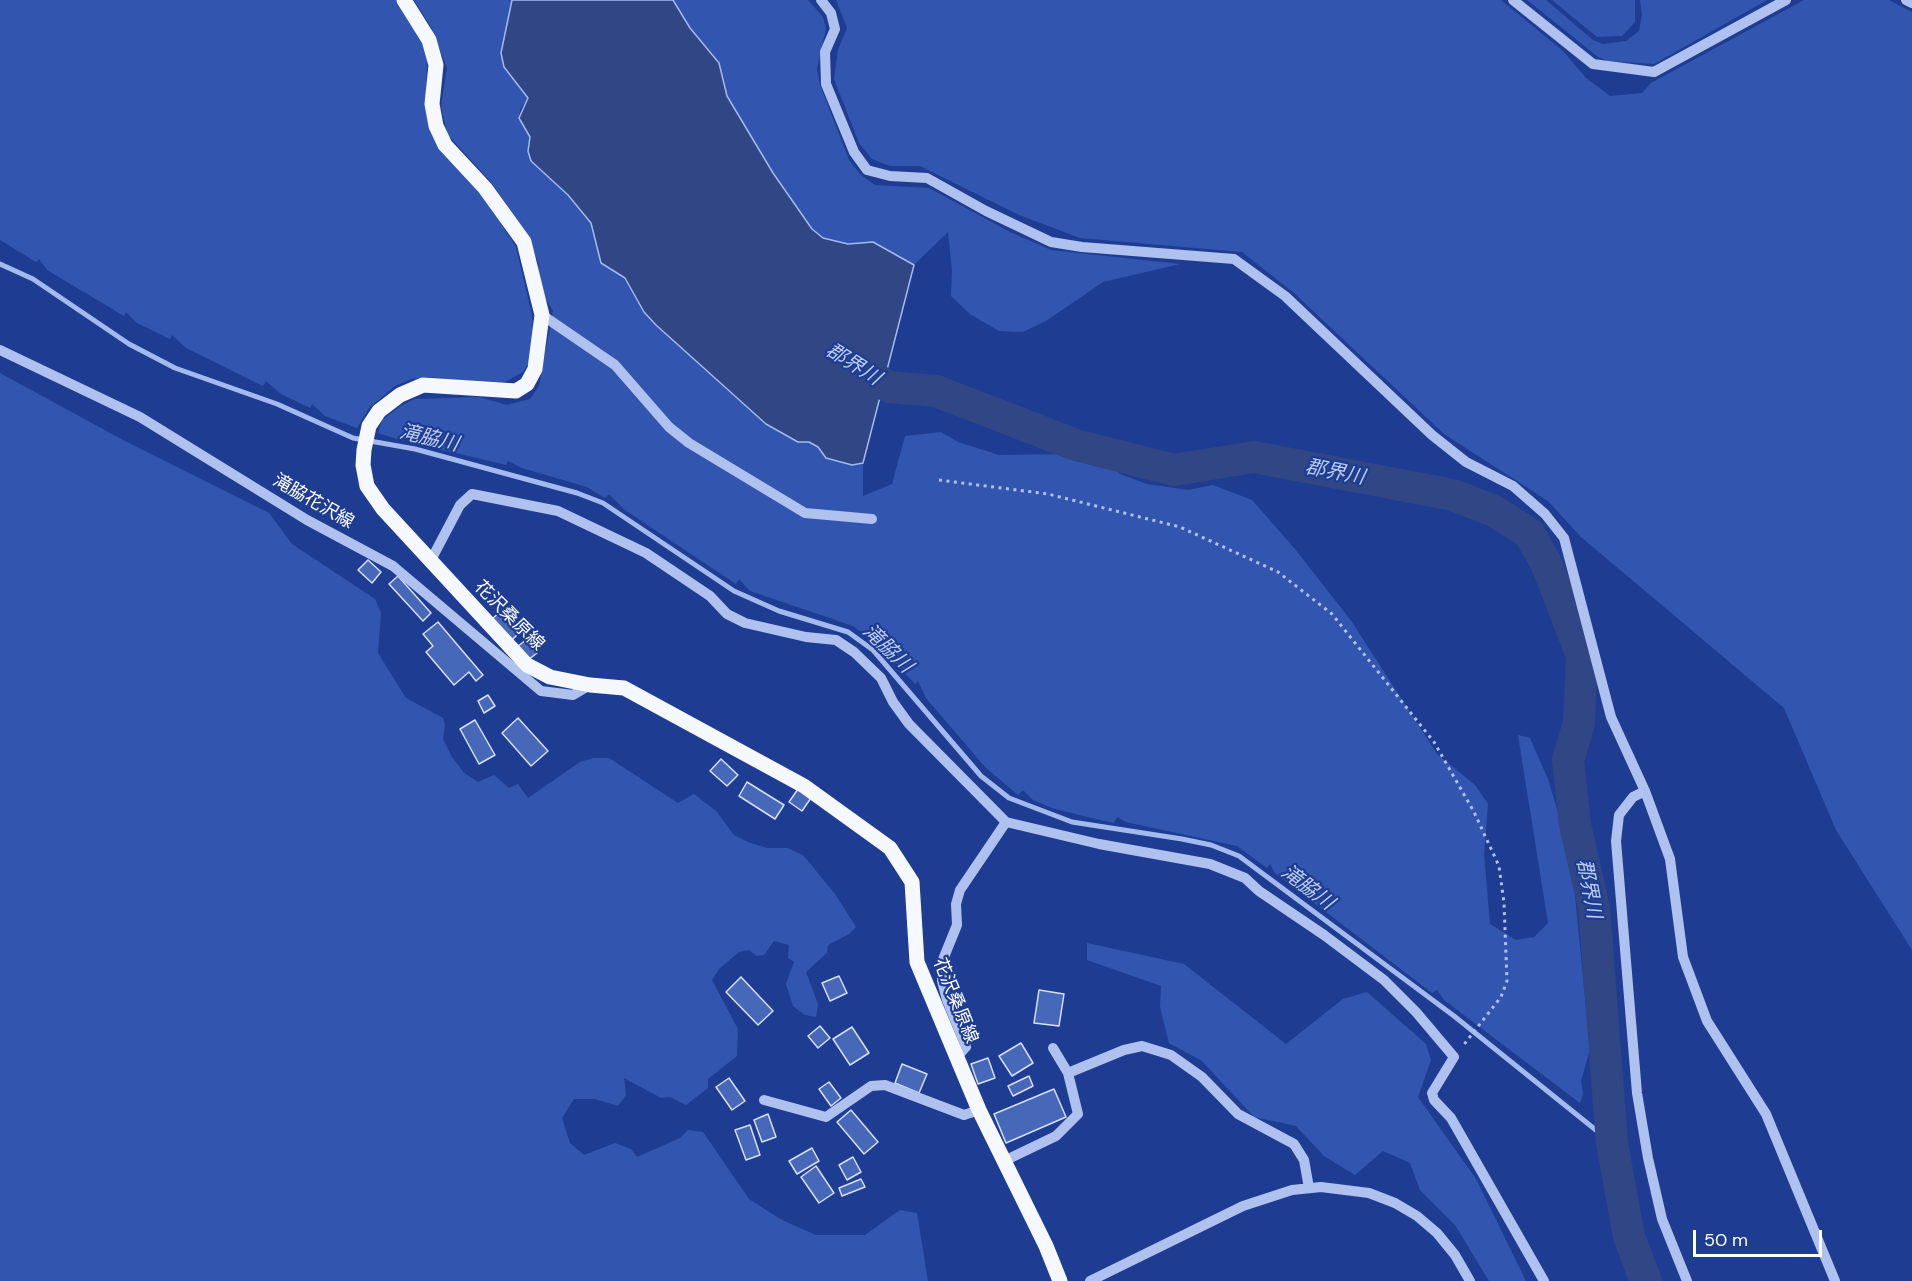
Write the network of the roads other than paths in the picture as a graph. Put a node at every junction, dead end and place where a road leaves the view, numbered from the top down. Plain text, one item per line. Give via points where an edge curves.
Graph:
1 (404, 0) edge
2 (821, 0) edge
3 (1513, 0) edge
4 (1786, 0) edge
5 (1906, 0) edge
6 (1912, 3) edge
7 (542, 315) junction
8 (0, 350) edge
9 (872, 519) dead end
10 (430, 562) junction
11 (590, 685) junction
12 (1645, 791) junction
13 (1005, 822) junction
14 (1053, 1048) dead end
15 (956, 1058) junction
16 (1068, 1073) junction
17 (764, 1100) dead end
18 (979, 1110) junction
19 (1004, 1161) junction
20 (1309, 1188) junction
21 (1060, 1281) edge
22 (1090, 1281) edge
23 (1470, 1281) edge
24 (1544, 1281) edge
25 (1687, 1281) edge
26 (1835, 1281) edge

1 - 7 main road, 花沢桑原線 via 429,40 436,64 432,104 436,126 445,145 485,188 524,242
2 - 12 street via 831,13 835,30 825,52 826,84 854,152 867,170 927,178 1051,242 1234,259 1285,296 1432,435 1466,462 1513,486 1545,514 1564,538 1611,717
3 - 4 street via 1593,64 1654,72
5 - 6 street
7 - 9 street via 615,365 669,427 689,443 805,513
7 - 10 main road, 花沢桑原線 via 535,369 527,384 516,391 423,385 400,395 379,411 369,426 363,465 367,486 382,509
8 - 11 street, 滝脇花沢線 via 140,417 307,520 393,566 541,691 573,694
10 - 11 main road, 花沢桑原線 via 527,665 550,677
10 - 13 street via 460,505 472,494 558,511 646,553 710,596 727,614 745,623 836,640 854,652 881,678 909,724
11 - 15 main road, 花沢桑原線 via 624,688 804,786 890,848 912,882 917,962
12 - 25 street via 1633,797 1619,815 1616,841 1636,1082 1660,1209
12 - 26 street via 1670,859 1683,957 1703,1010 1766,1114
13 - 15 street via 960,890 957,925 942,962 947,1000 966,1047
13 - 24 street via 1210,864 1245,878 1384,980 1454,1057 1432,1093 1434,1100 1450,1118
14 - 16 street
15 - 18 main road, 花沢桑原線
16 - 19 street via 1078,1114 1056,1136
16 - 20 street via 1142,1046 1171,1055 1202,1077 1238,1114 1294,1144 1304,1160
17 - 18 street via 826,1118 871,1086 885,1085 964,1115
18 - 19 main road, 花沢桑原線
19 - 21 main road, 花沢桑原線
20 - 22 street via 1243,1206
20 - 23 street via 1343,1188 1395,1203 1437,1233

